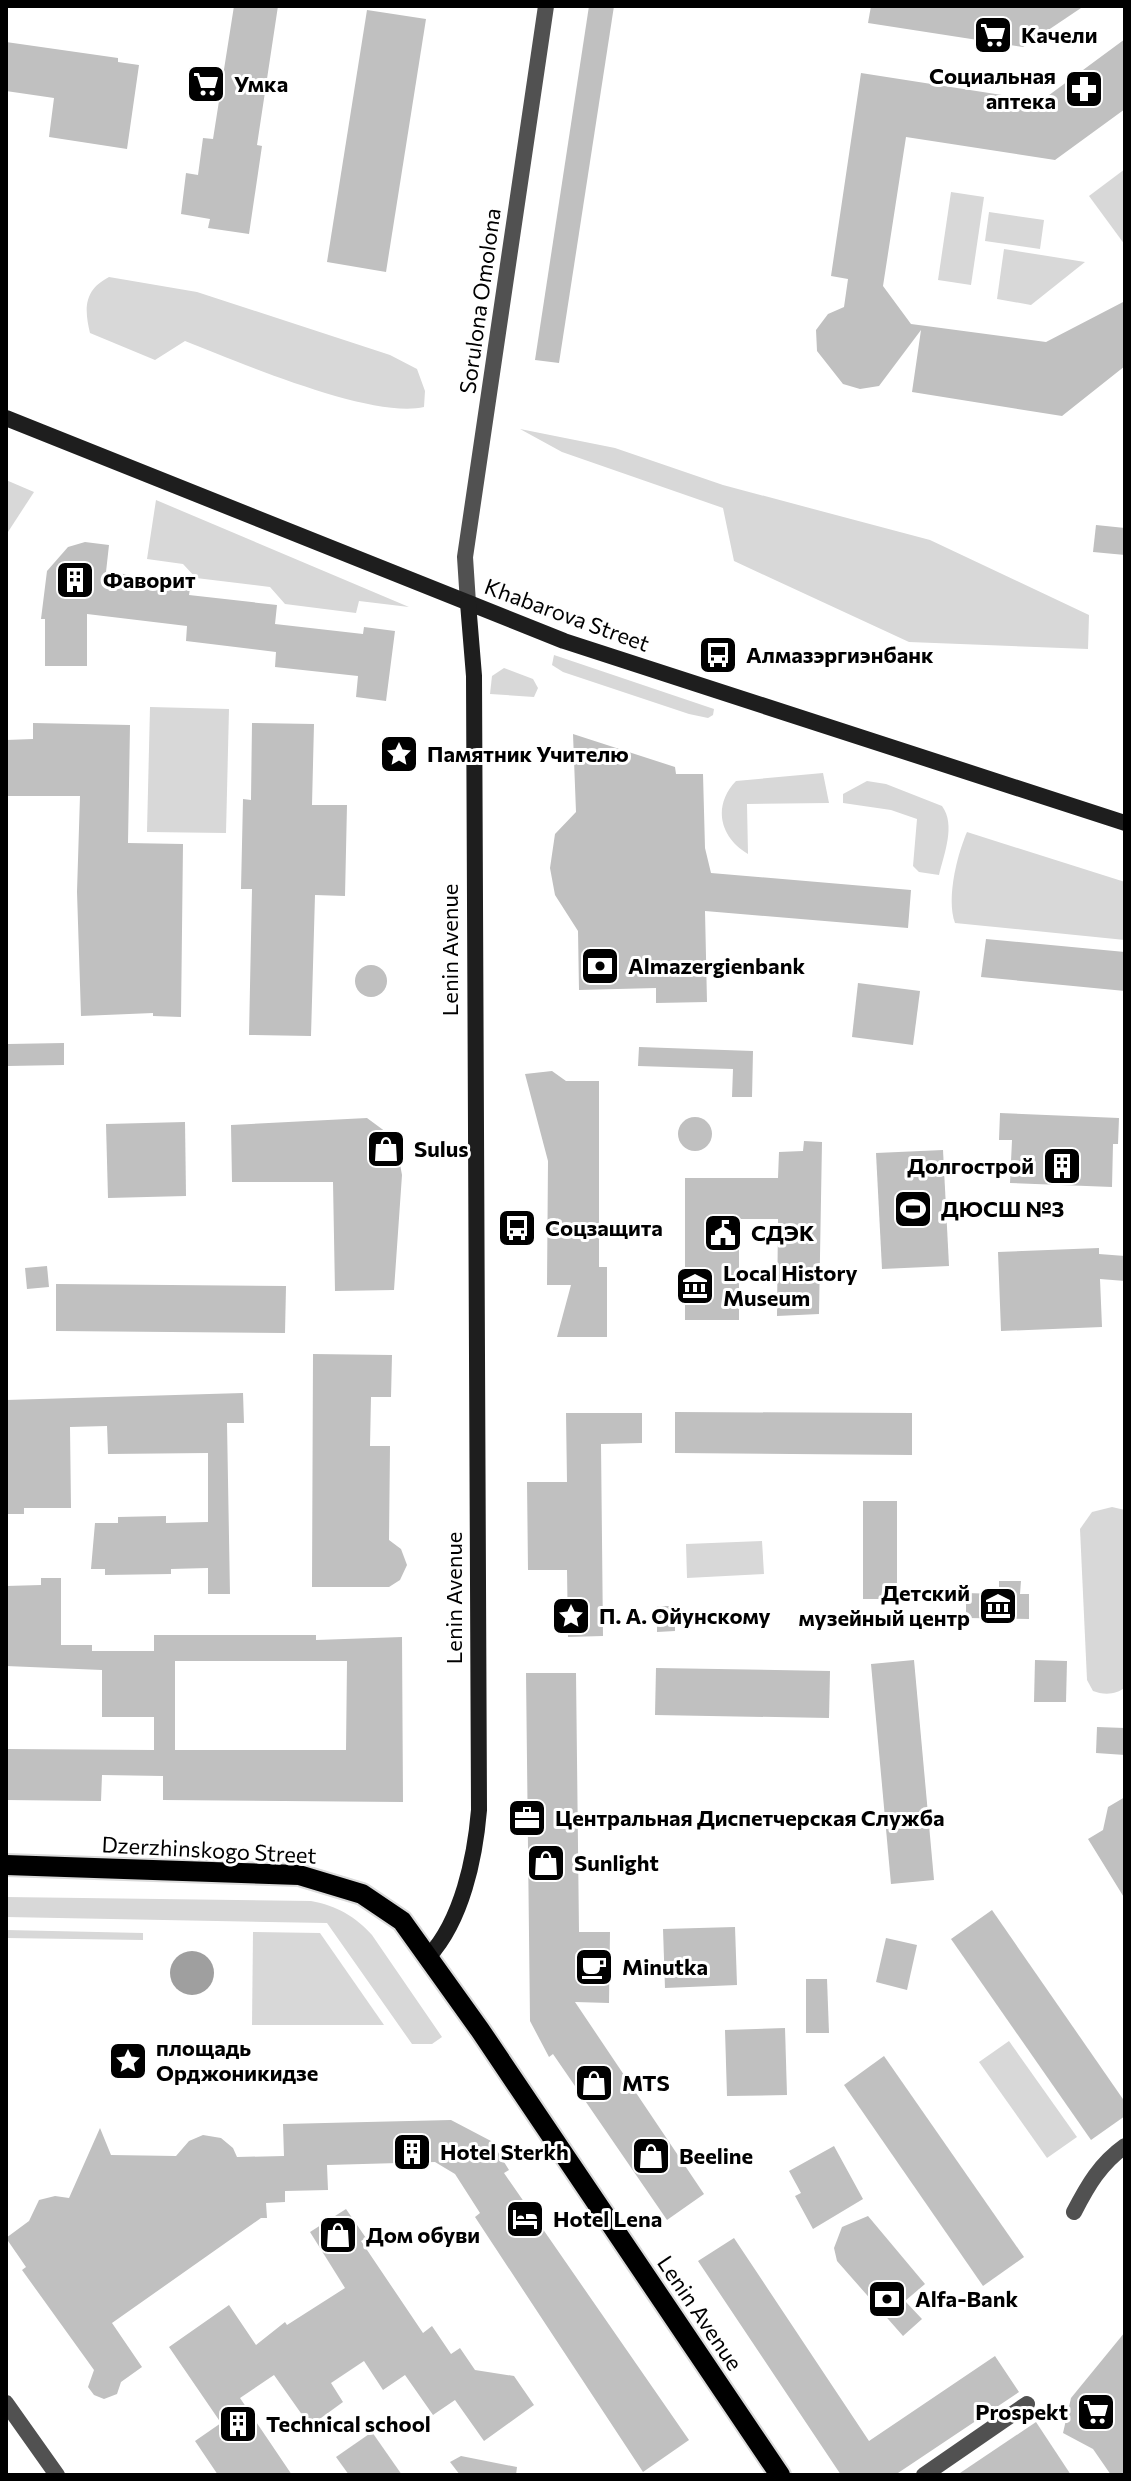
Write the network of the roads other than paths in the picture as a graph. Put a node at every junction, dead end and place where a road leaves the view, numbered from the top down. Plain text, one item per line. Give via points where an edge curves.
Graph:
1 (546, 6) edge
2 (6, 418) edge
3 (468, 603) junction
4 (1125, 823) edge
5 (6, 1865) edge
6 (429, 1956) junction
7 (1125, 2146) edge
8 (1074, 2212) dead end
9 (6, 2403) edge
10 (1027, 2404) dead end
11 (57, 2475) edge
12 (780, 2475) edge
13 (924, 2475) edge

1 - 3 street, Sorulona Omolona via 465,557
2 - 3 main road, Khabarova Street
3 - 4 main road, Khabarova Street via 564,641
3 - 6 main road, Lenin Avenue via 474,676 479,1810 463,1888 453,1917
5 - 6 main road, Dzerzhinskogo Street via 237,1871 320,1879 383,1906
6 - 12 main road, Lenin Avenue
7 - 8 street via 1108,2158
9 - 11 street
10 - 13 street

